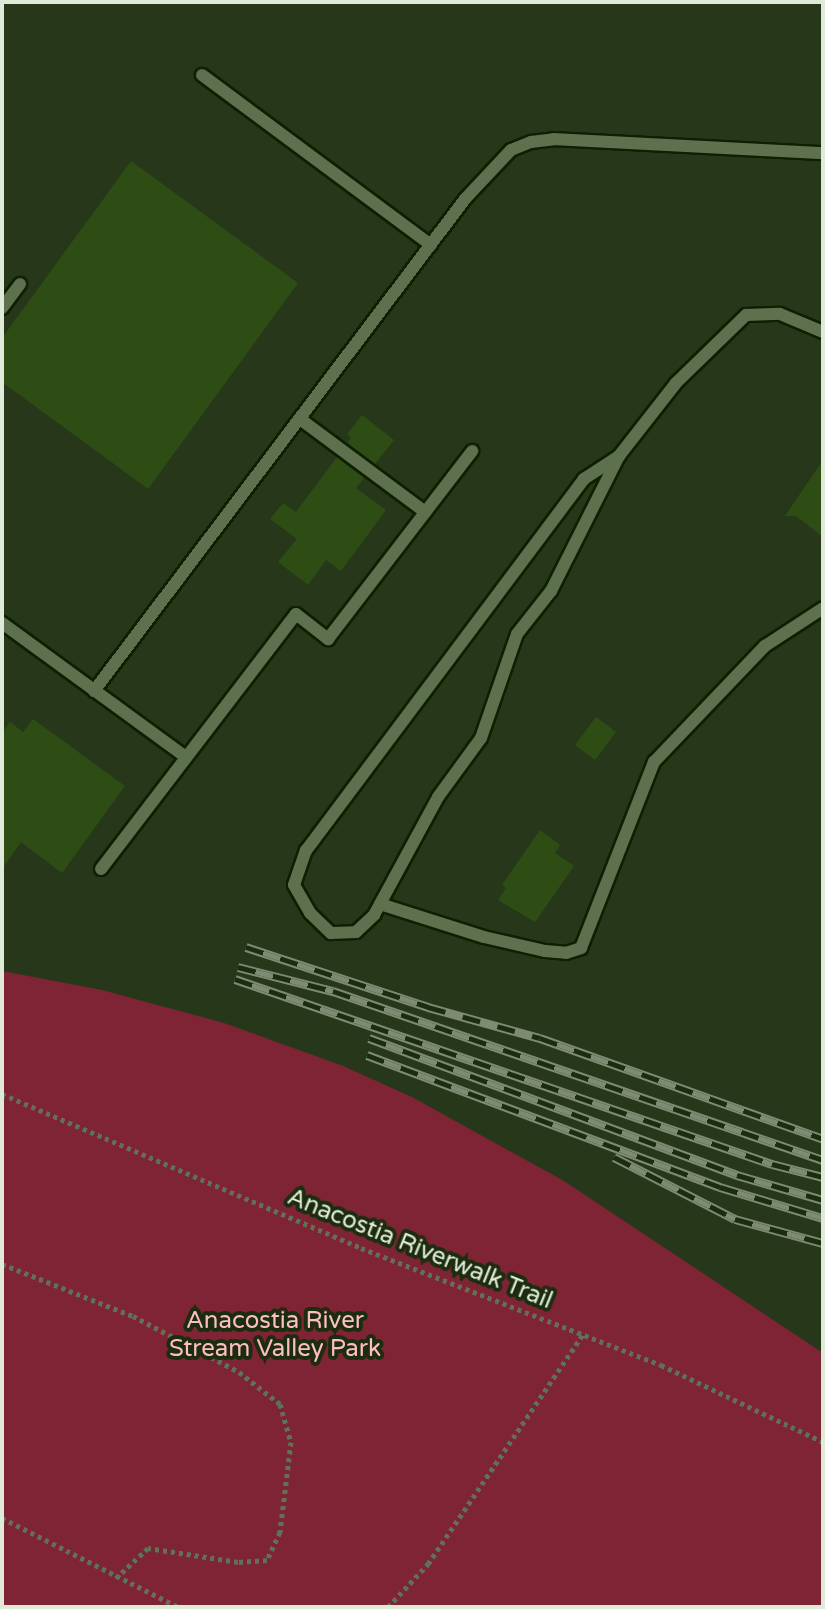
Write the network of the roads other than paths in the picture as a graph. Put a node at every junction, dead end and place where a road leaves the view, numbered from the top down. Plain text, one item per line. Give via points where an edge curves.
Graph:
1 (202, 75) dead end
2 (823, 153) edge
3 (431, 245) junction
4 (20, 284) dead end
5 (2, 308) edge
6 (823, 332) edge
7 (300, 419) junction
8 (472, 451) dead end
9 (619, 456) junction
10 (425, 512) junction
11 (823, 608) edge
12 (2, 623) edge
13 (94, 691) junction
14 (186, 757) junction
15 (101, 869) dead end
16 (380, 904) junction

1 - 3 lane
2 - 3 lane via 531,142 511,150 492,167
3 - 7 lane
4 - 5 lane
6 - 9 lane via 780,314 746,315 676,383
7 - 10 lane
7 - 13 lane
8 - 10 lane
9 - 16 lane via 551,591 517,634 481,738 438,797
9 - 16 lane via 584,479 306,850 294,885 310,913 331,933 356,932
10 - 14 lane via 328,639 296,614
11 - 16 lane via 765,646 654,762 581,948 545,951
12 - 13 lane
13 - 14 lane
14 - 15 lane

